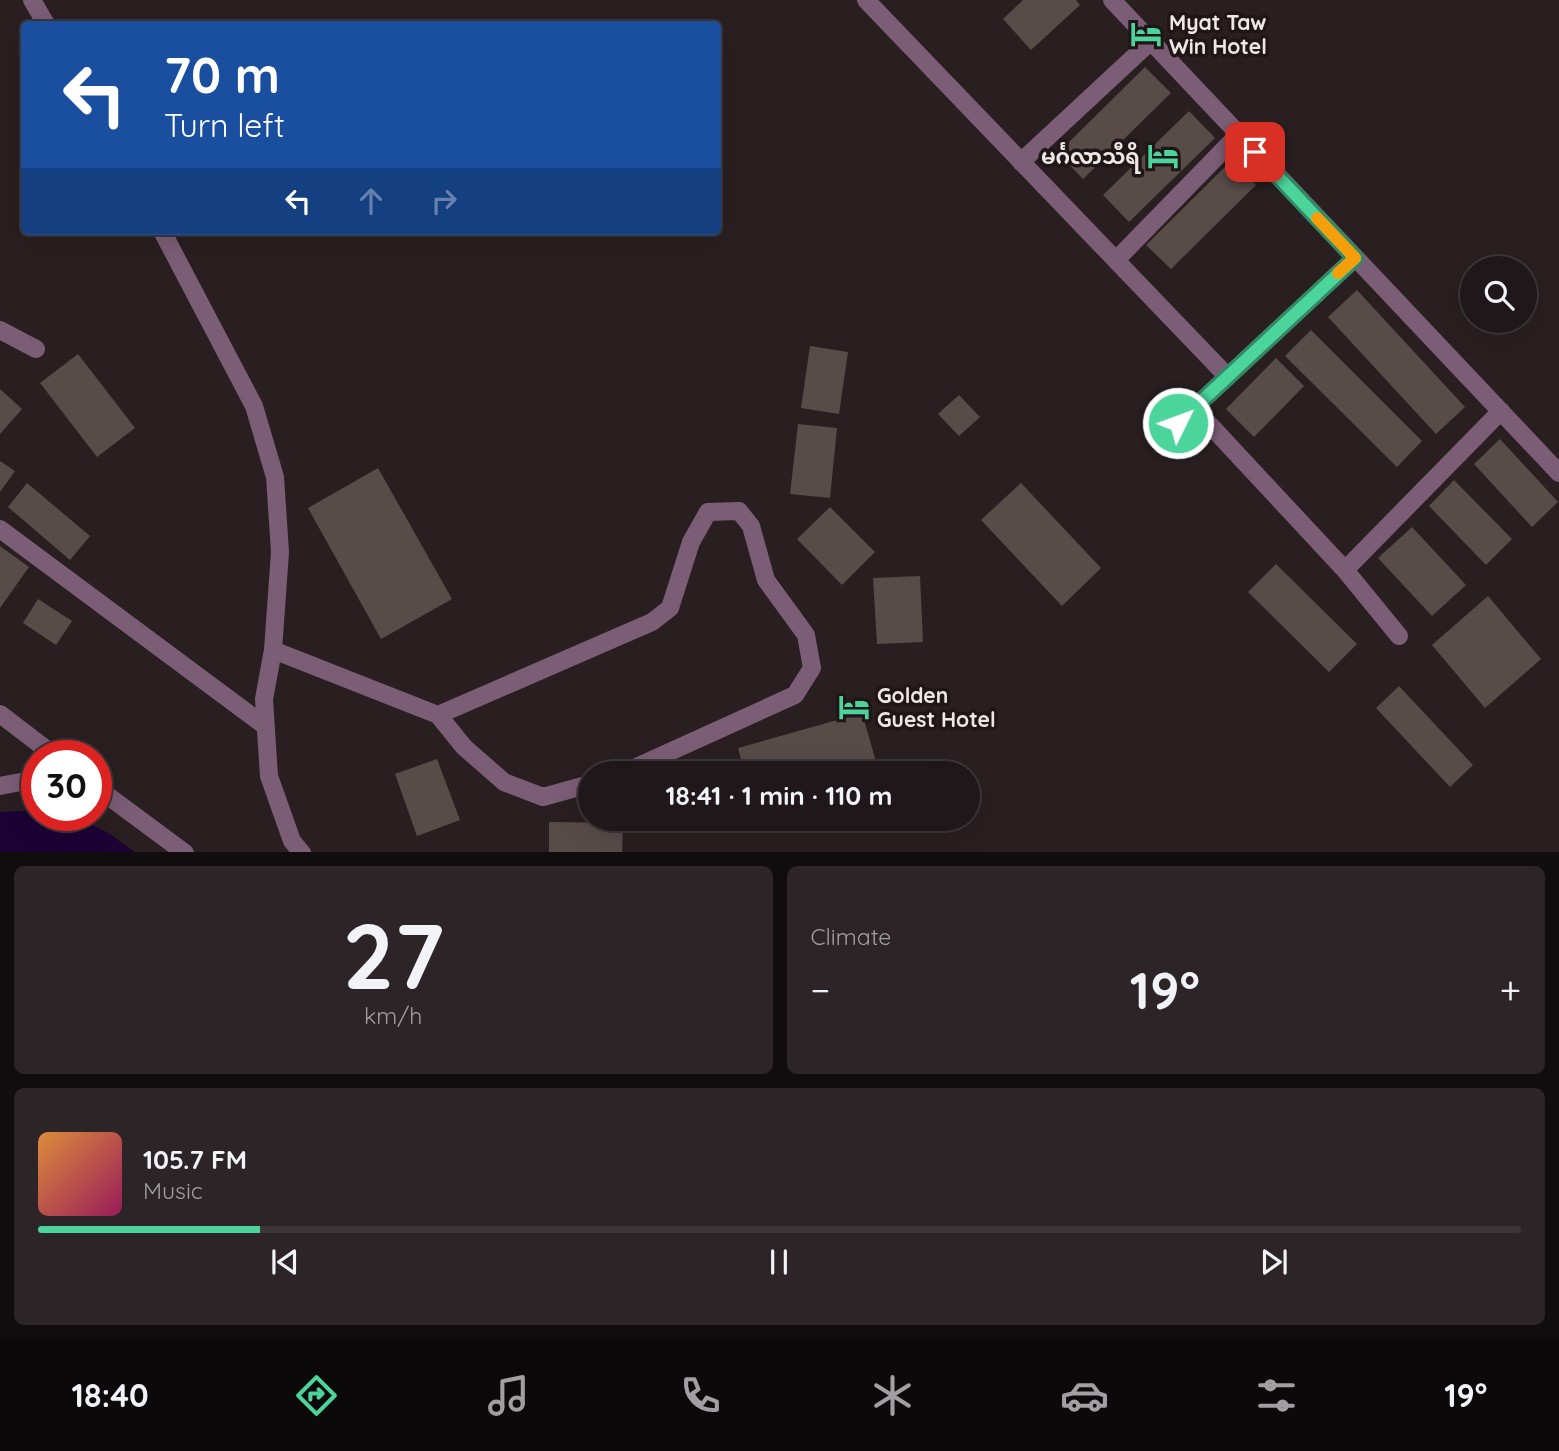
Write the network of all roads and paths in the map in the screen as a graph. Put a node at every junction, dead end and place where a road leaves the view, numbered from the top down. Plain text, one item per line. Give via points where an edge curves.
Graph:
1 (32, 0) edge
2 (866, 0) edge
3 (1112, 0) edge
4 (45, 21) edge
5 (1151, 41) junction
6 (1238, 135) junction
7 (1021, 162) junction
8 (164, 235) edge
9 (1355, 258) junction
10 (1115, 260) junction
11 (0, 330) edge
12 (36, 349) dead end
13 (1227, 376) junction
14 (1195, 409) junction
15 (1500, 411) junction
16 (1178, 423) dead end
17 (1559, 473) edge
18 (0, 529) edge
19 (1345, 570) junction
20 (1399, 636) dead end
21 (273, 650) junction
22 (0, 714) edge
23 (438, 715) junction
24 (265, 726) junction
25 (34, 740) edge
26 (649, 761) edge
27 (21, 782) edge
28 (0, 786) edge
29 (578, 787) edge
30 (112, 799) edge
31 (185, 852) edge
32 (302, 852) edge

1 - 4 street
2 - 7 street
3 - 5 street
5 - 6 street
5 - 7 street
6 - 9 street
6 - 10 street
7 - 10 street
8 - 21 street via 254,406 275,477 280,552
9 - 13 street
9 - 15 street
10 - 13 street
11 - 12 street
13 - 14 street
14 - 16 street
14 - 19 street
15 - 17 street
15 - 19 street
18 - 24 street
19 - 20 street
21 - 23 street
21 - 24 street via 264,699
22 - 25 street
23 - 26 street via 652,622 670,608 691,542 708,512 739,511 751,526 766,580 806,635 812,668 794,695
23 - 29 street via 464,747 504,782 543,797
24 - 32 street via 269,776 292,841
27 - 28 street
30 - 31 street

